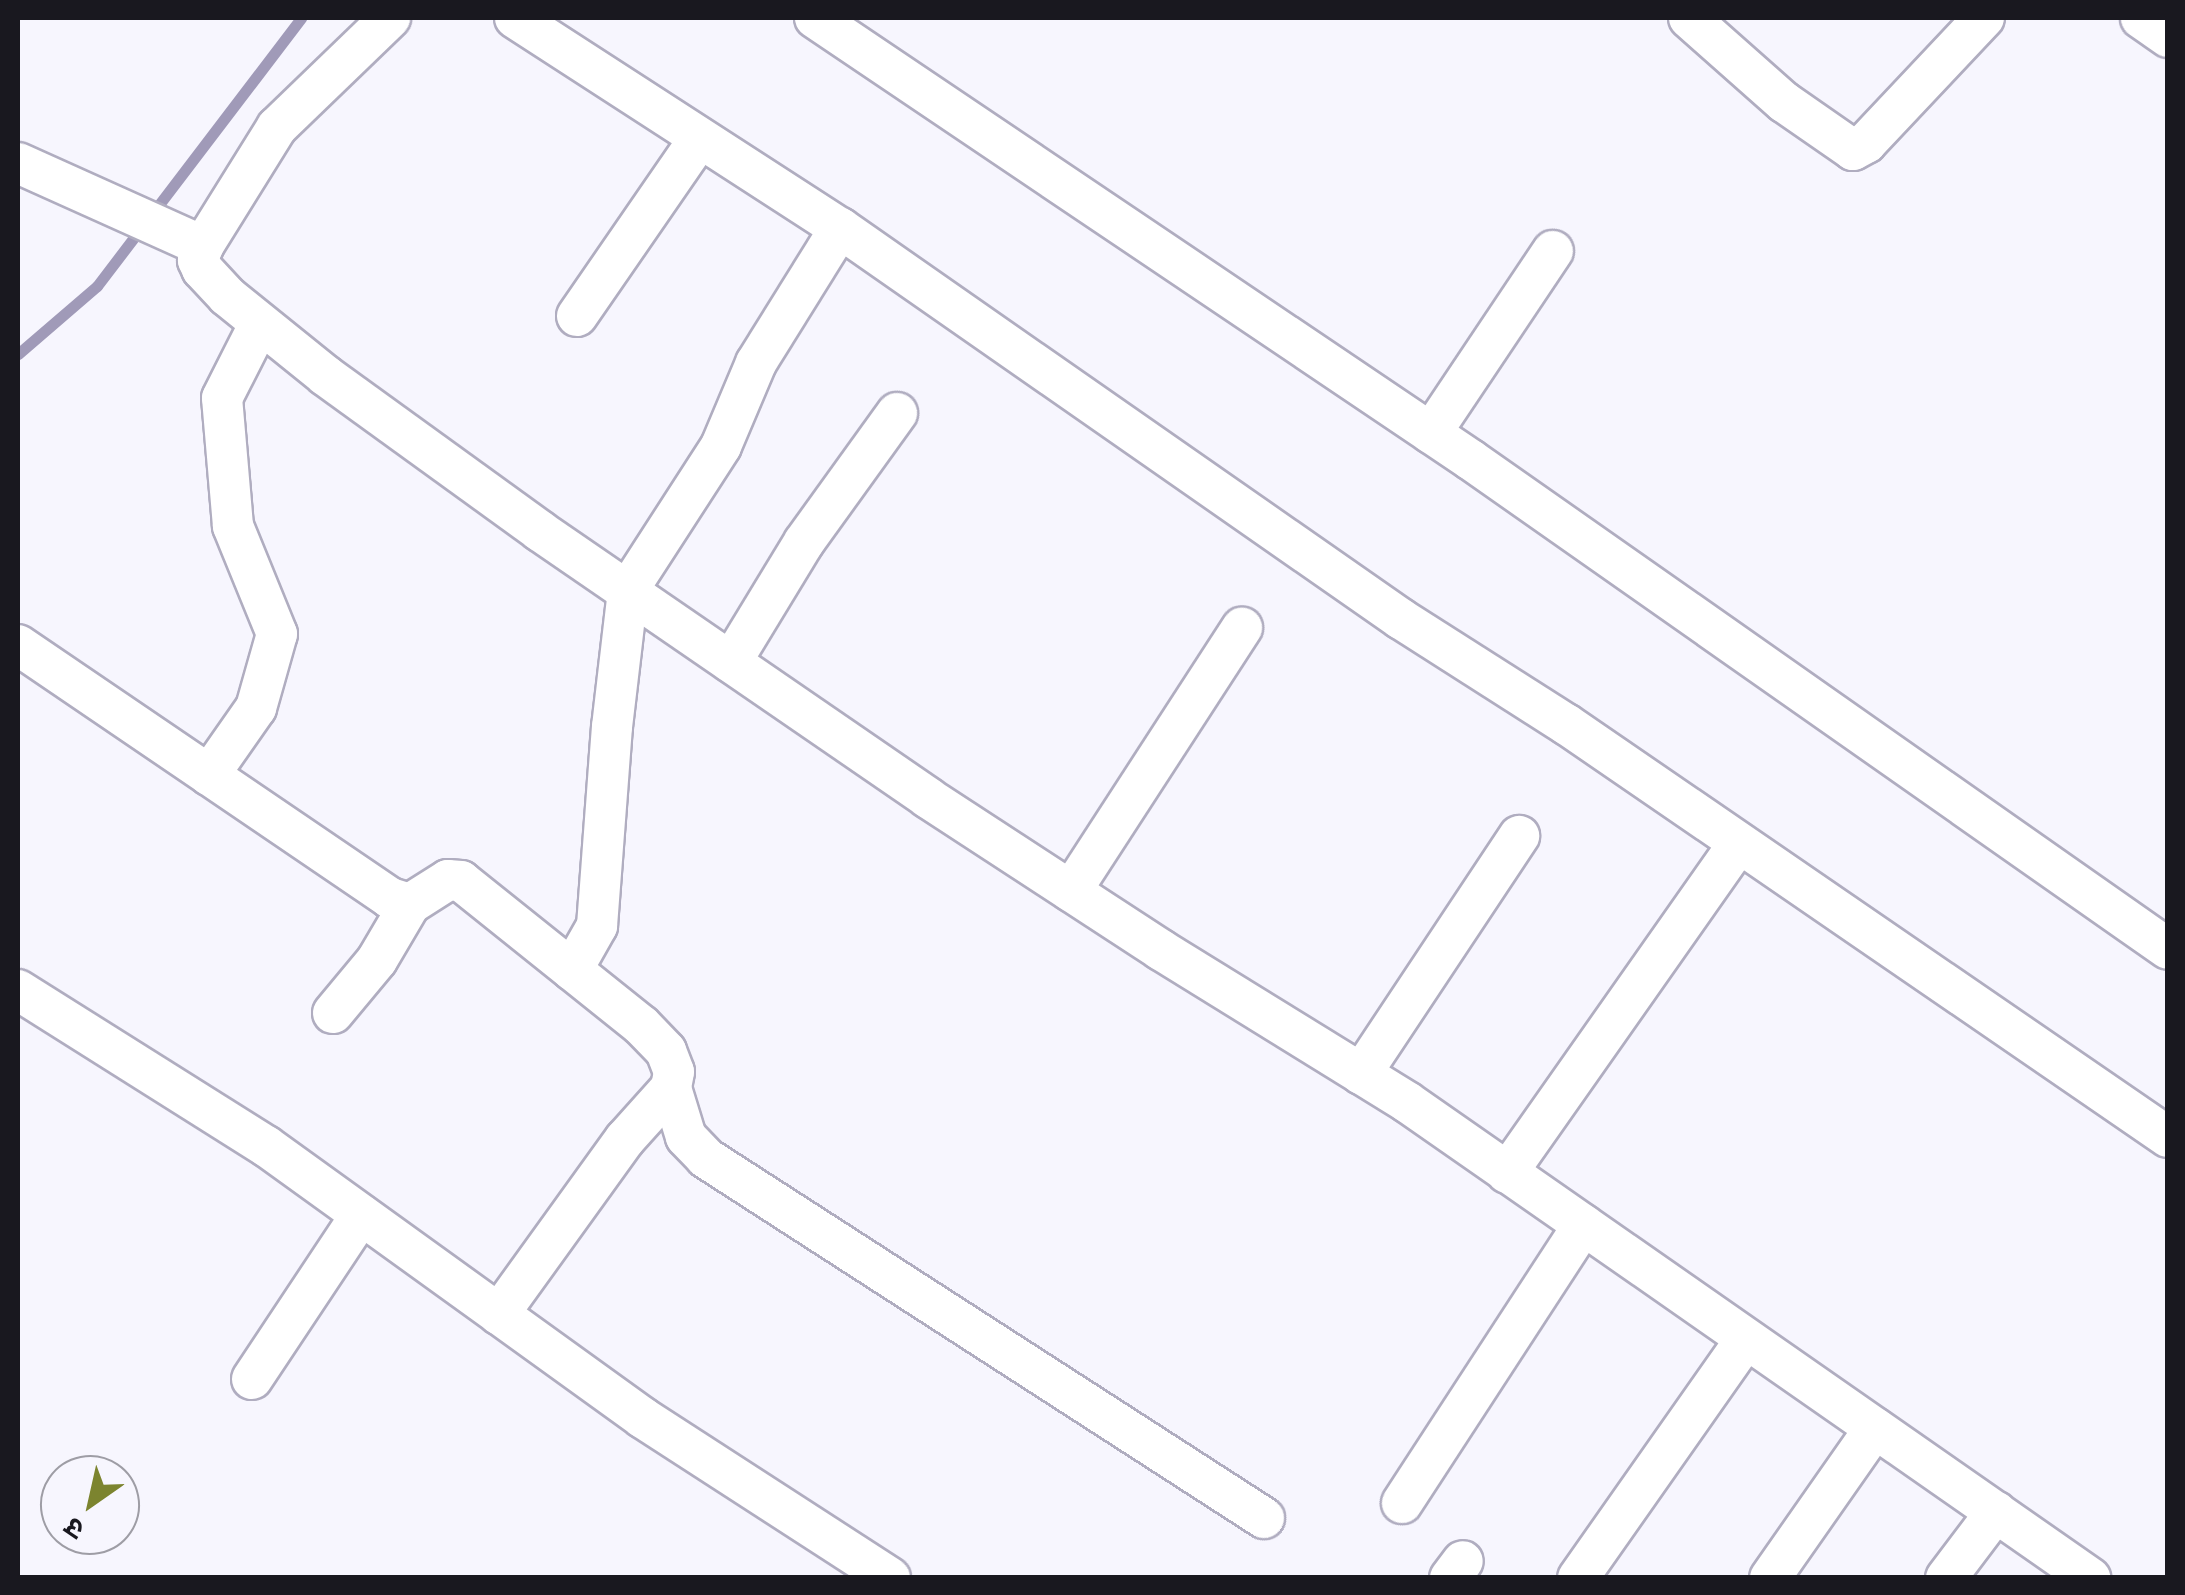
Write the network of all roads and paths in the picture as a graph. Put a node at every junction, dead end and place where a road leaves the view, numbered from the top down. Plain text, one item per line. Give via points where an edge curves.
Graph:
1 (390, 18) edge
2 (516, 18) edge
3 (816, 18) edge
4 (1689, 18) edge
5 (2142, 18) edge
6 (1965, 24) edge
7 (2168, 37) edge
8 (700, 138) junction
9 (18, 163) edge
10 (840, 228) junction
11 (203, 246) junction
12 (1553, 252) dead end
13 (577, 316) dead end
14 (259, 325) junction
15 (897, 413) dead end
16 (1431, 433) junction
17 (628, 590) junction
18 (1242, 628) dead end
19 (18, 645) edge
20 (731, 662) junction
21 (209, 776) junction
22 (1519, 836) dead end
23 (1739, 843) junction
24 (1071, 891) junction
25 (410, 904) junction
26 (2168, 949) edge
27 (572, 970) junction
28 (18, 990) edge
29 (333, 1012) dead end
30 (1361, 1074) junction
31 (670, 1088) junction
32 (2168, 1138) edge
33 (1507, 1173) junction
34 (361, 1215) junction
35 (1583, 1226) junction
36 (499, 1314) junction
37 (1746, 1339) junction
38 (252, 1379) dead end
39 (1875, 1428) junction
40 (1402, 1503) dead end
41 (1996, 1512) junction
42 (1264, 1518) dead end
43 (890, 1578) edge
44 (1578, 1578) edge
45 (1770, 1578) edge
46 (1946, 1578) edge
47 (2090, 1578) edge

1 - 11 street via 277,127
2 - 8 street
3 - 16 street
4 - 6 street via 1784,102 1853,150 1866,144
5 - 7 street
8 - 10 street
8 - 13 street
9 - 11 street
10 - 17 street via 756,363 721,446
10 - 23 street via 1401,619
11 - 14 street via 202,270
12 - 16 street
14 - 17 street
14 - 21 street via 222,398 234,526 276,634 256,708
15 - 20 street via 804,542
16 - 26 street
17 - 20 street
17 - 27 street via 597,926
18 - 24 street
19 - 21 street
20 - 24 street
21 - 25 street via 390,898
22 - 30 street
23 - 32 street
23 - 33 street
24 - 30 street
25 - 27 street via 448,880 461,882
25 - 29 street via 377,960
27 - 31 street via 666,1052 674,1072
28 - 34 street via 266,1146
30 - 33 street
31 - 36 street via 625,1139
31 - 42 street via 686,1137 706,1158
33 - 35 street
34 - 36 street
34 - 38 street
35 - 37 street
35 - 40 street
36 - 43 street via 643,1418
37 - 39 street
37 - 44 street
39 - 41 street
39 - 45 street
41 - 46 street
41 - 47 street

